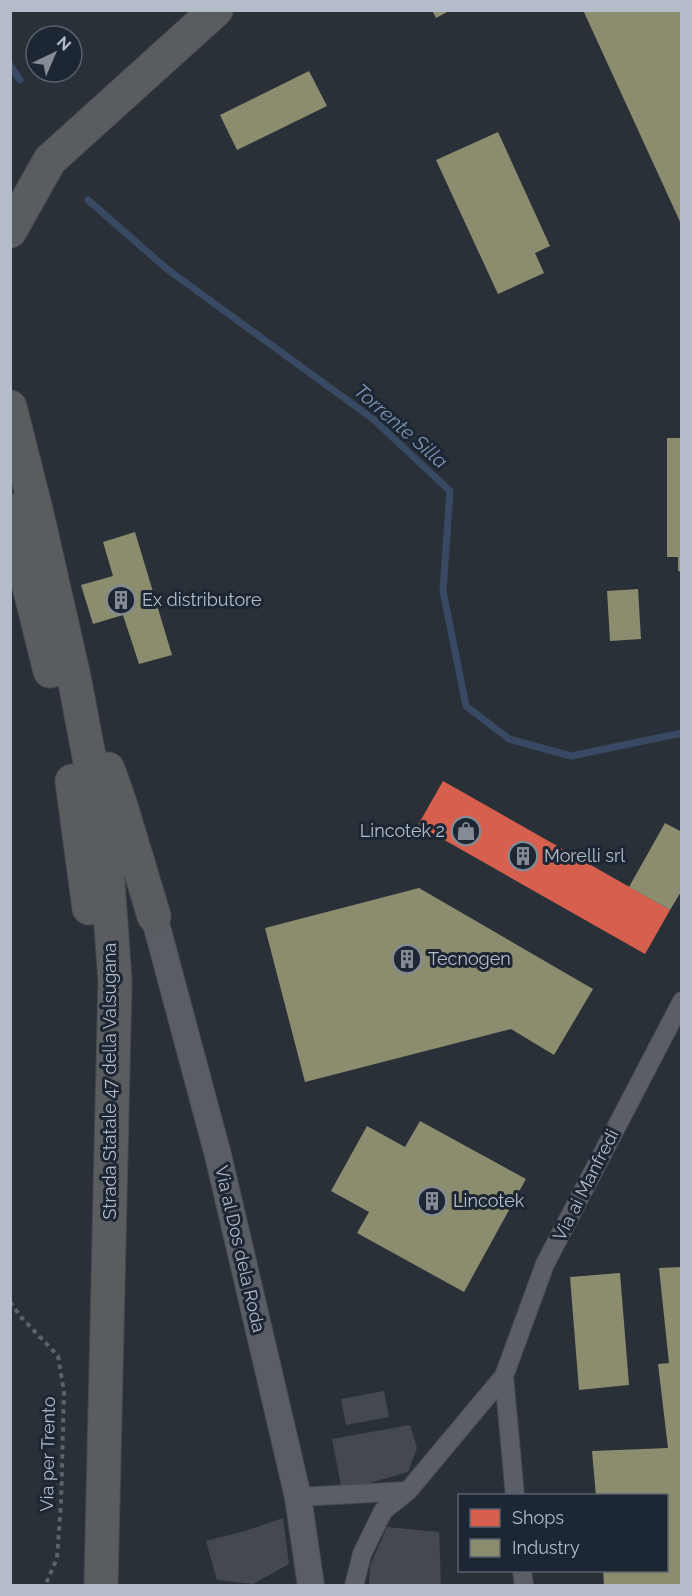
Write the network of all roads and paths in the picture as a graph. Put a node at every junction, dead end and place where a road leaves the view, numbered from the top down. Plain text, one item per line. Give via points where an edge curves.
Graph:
1 (216, 10) edge
2 (10, 231) edge
3 (10, 407) edge
4 (13, 521) edge
5 (74, 677) junction
6 (154, 915) joint
7 (681, 1001) edge
8 (10, 1302) edge
9 (504, 1376) junction
10 (408, 1491) junction
11 (515, 1494) edge
12 (298, 1497) junction
13 (45, 1586) edge
14 (84, 1586) edge
15 (101, 1586) edge
16 (311, 1586) edge
17 (354, 1586) edge

1 - 2 highway via 50,160
3 - 5 highway, Strada Statale 47 della Valsugana
4 - 14 highway, Strada Statale 47 della Valsugana via 69,759 93,976
5 - 6 highway via 120,803
5 - 15 highway, Strada Statale 47 della Valsugana via 105,841 115,981
6 - 12 main road, Via al Dos dela Roda via 218,1155
7 - 9 street, Via ai Manfredi via 545,1264
8 - 13 path, Via per Trento via 58,1356 64,1392 57,1558
9 - 10 street, Via ai Manfredi
9 - 11 street, Via ai Manfredi
10 - 12 street
10 - 17 street, Via ai Manfredi via 383,1511 362,1554
12 - 16 main road, Via al Dos dela Roda

